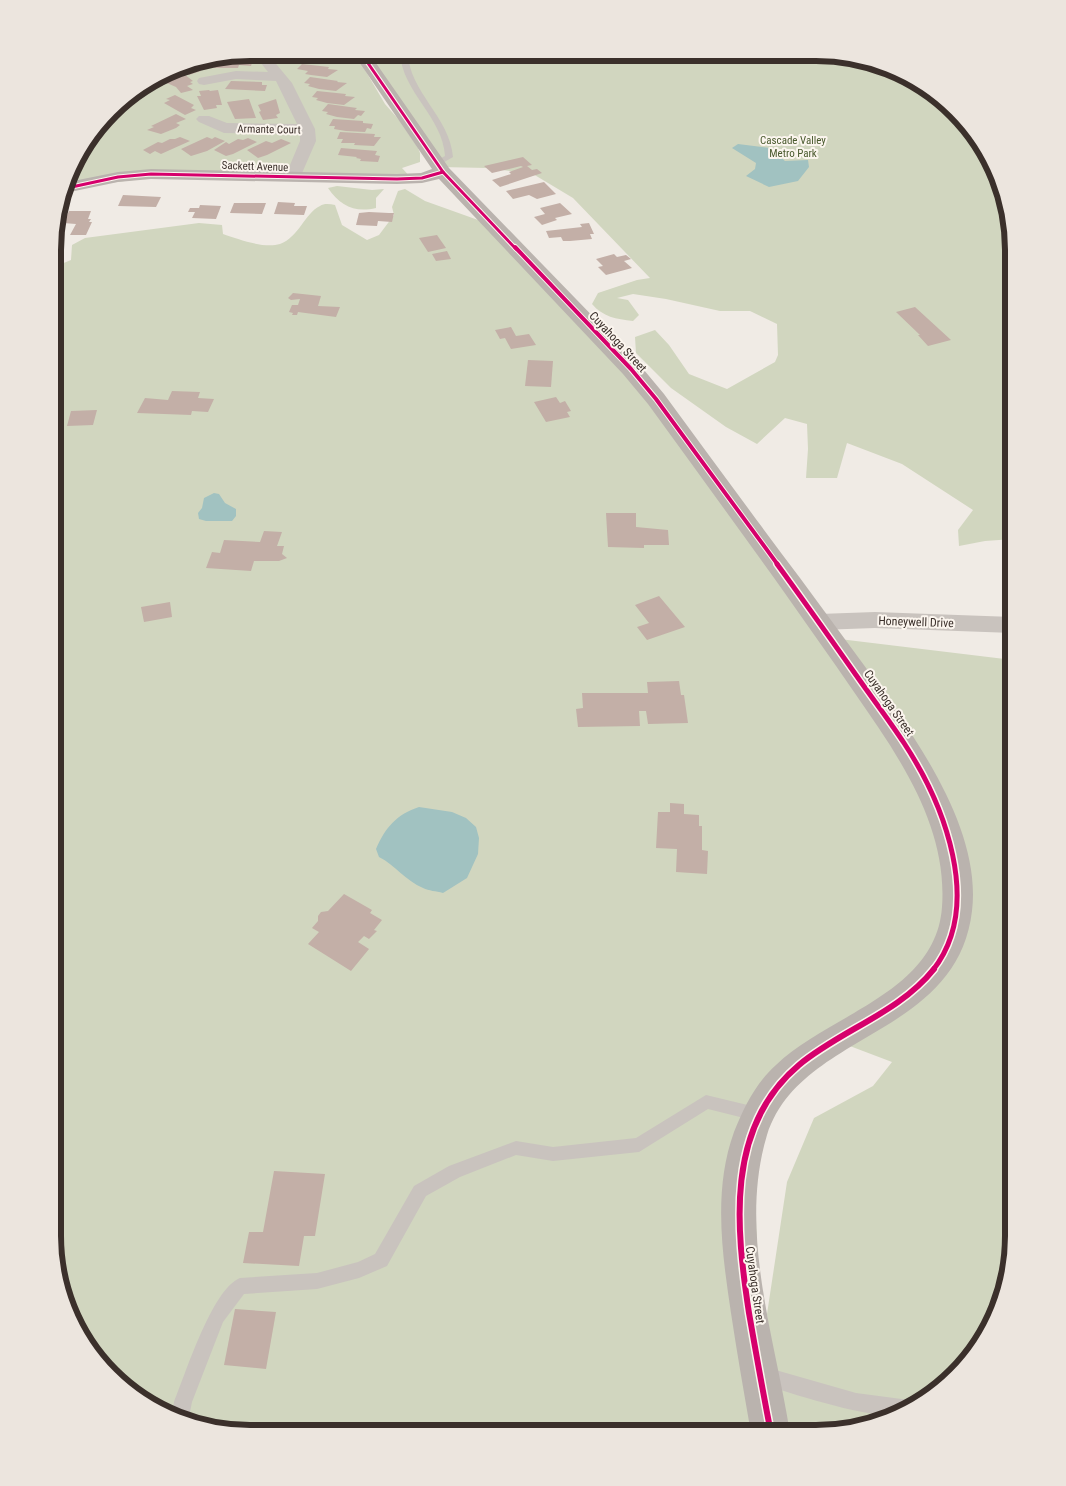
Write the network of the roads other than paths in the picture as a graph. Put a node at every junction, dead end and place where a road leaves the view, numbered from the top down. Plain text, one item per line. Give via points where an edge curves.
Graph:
1 (267, 61) edge
2 (366, 61) edge
3 (405, 61) edge
4 (280, 77) junction
5 (204, 81) dead end
6 (204, 119) dead end
7 (307, 129) junction
8 (439, 167) junction
9 (293, 177) junction
10 (72, 187) edge
11 (819, 622) junction
12 (1005, 625) edge
13 (760, 1115) junction
14 (760, 1374) junction
15 (895, 1407) edge
16 (181, 1412) edge
17 (770, 1425) edge

1 - 4 street
2 - 8 street, Cuyahoga Street
3 - 8 lane via 406,71 427,102 450,148 448,157
4 - 5 street via 236,75
4 - 7 street
6 - 7 street, Armante Court via 224,128
7 - 9 street via 308,141
8 - 9 street, Sackett Avenue via 422,178 412,179
8 - 11 street, Cuyahoga Street via 634,372
9 - 10 street, Sackett Avenue via 152,174
11 - 12 street, Honeywell Drive via 875,620
11 - 13 street, Cuyahoga Street via 905,744 927,783 948,834 955,862 956,919 937,966 921,983 803,1060 780,1081
13 - 14 street, Cuyahoga Street via 744,1162 738,1238
13 - 16 lane via 706,1102 639,1145 553,1154 516,1148 455,1171 420,1191 381,1260 359,1270 317,1281 240,1286 217,1316
14 - 15 lane via 856,1402
14 - 17 street, Cuyahoga Street

